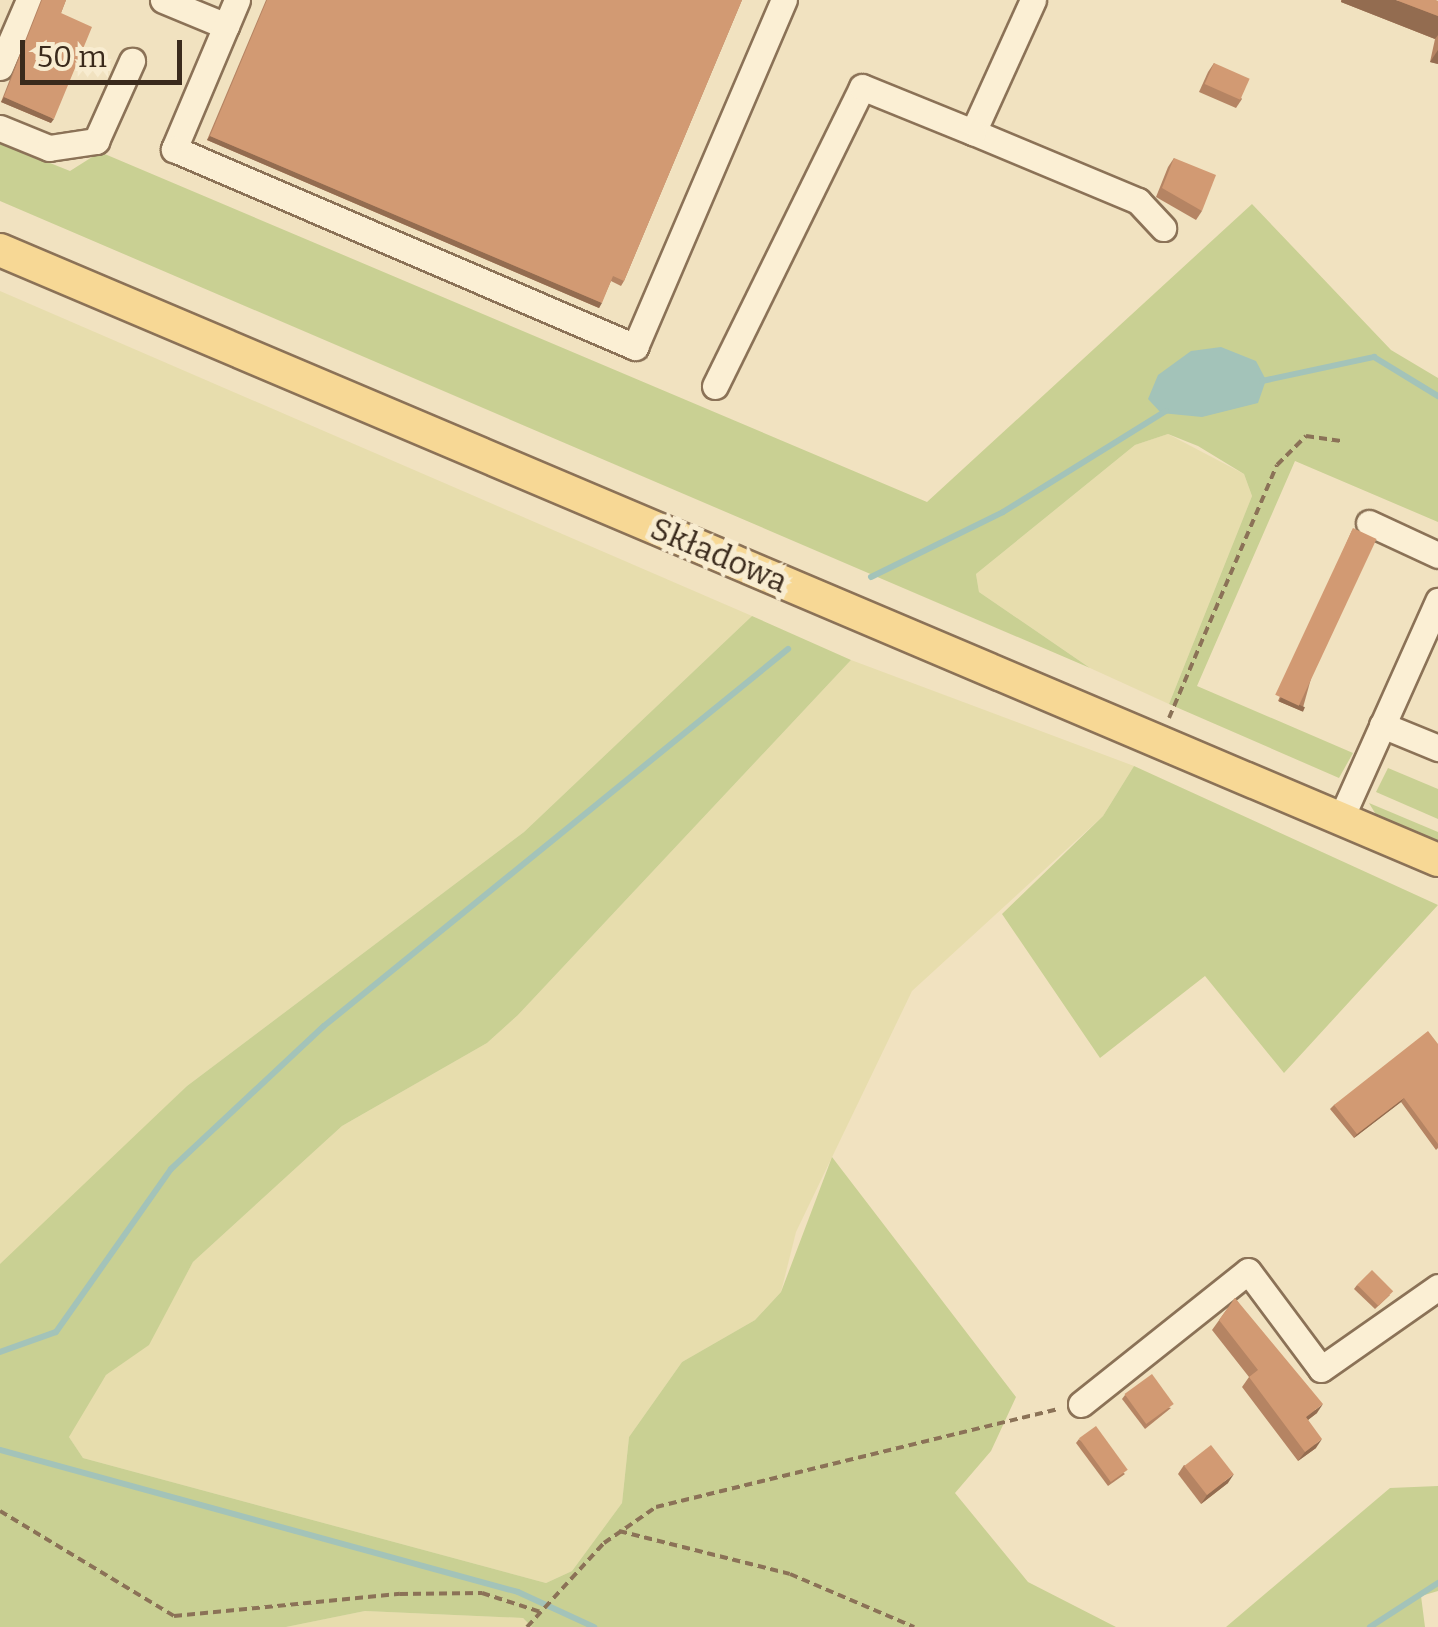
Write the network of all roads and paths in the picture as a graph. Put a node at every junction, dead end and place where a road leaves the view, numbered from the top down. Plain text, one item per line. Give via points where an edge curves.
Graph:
1 (29, 0) edge
2 (163, 0) edge
3 (237, 0) edge
4 (784, 0) edge
5 (1033, 0) edge
6 (226, 26) junction
7 (132, 61) dead end
8 (0, 67) edge
9 (0, 128) edge
10 (973, 132) junction
11 (1163, 228) dead end
12 (0, 250) edge
13 (715, 386) dead end
14 (1343, 441) dead end
15 (1369, 523) dead end
16 (1438, 555) edge
17 (1438, 601) edge
18 (1382, 725) junction
19 (1158, 741) junction
20 (1438, 748) edge
21 (1341, 818) junction
22 (1438, 860) edge
23 (1438, 1287) edge
24 (1081, 1404) joint
25 (0, 1511) edge
26 (619, 1531) junction
27 (541, 1612) junction
28 (527, 1627) edge
29 (914, 1627) edge

1 - 8 lane
2 - 6 lane
3 - 6 lane
4 - 6 lane via 636,347 174,150
5 - 10 lane
7 - 9 lane via 96,141 49,148
10 - 11 lane via 1138,202
10 - 13 lane via 862,88
12 - 19 main road, Składowa
14 - 19 path via 1306,436 1277,465
15 - 16 lane
17 - 18 lane
18 - 20 lane
18 - 21 lane
19 - 21 main road, Składowa
21 - 22 main road, Składowa
23 - 24 lane via 1321,1369 1248,1271
24 - 26 path via 656,1507
25 - 27 path via 174,1616 482,1593
26 - 27 path
26 - 29 path via 790,1574
27 - 28 path

